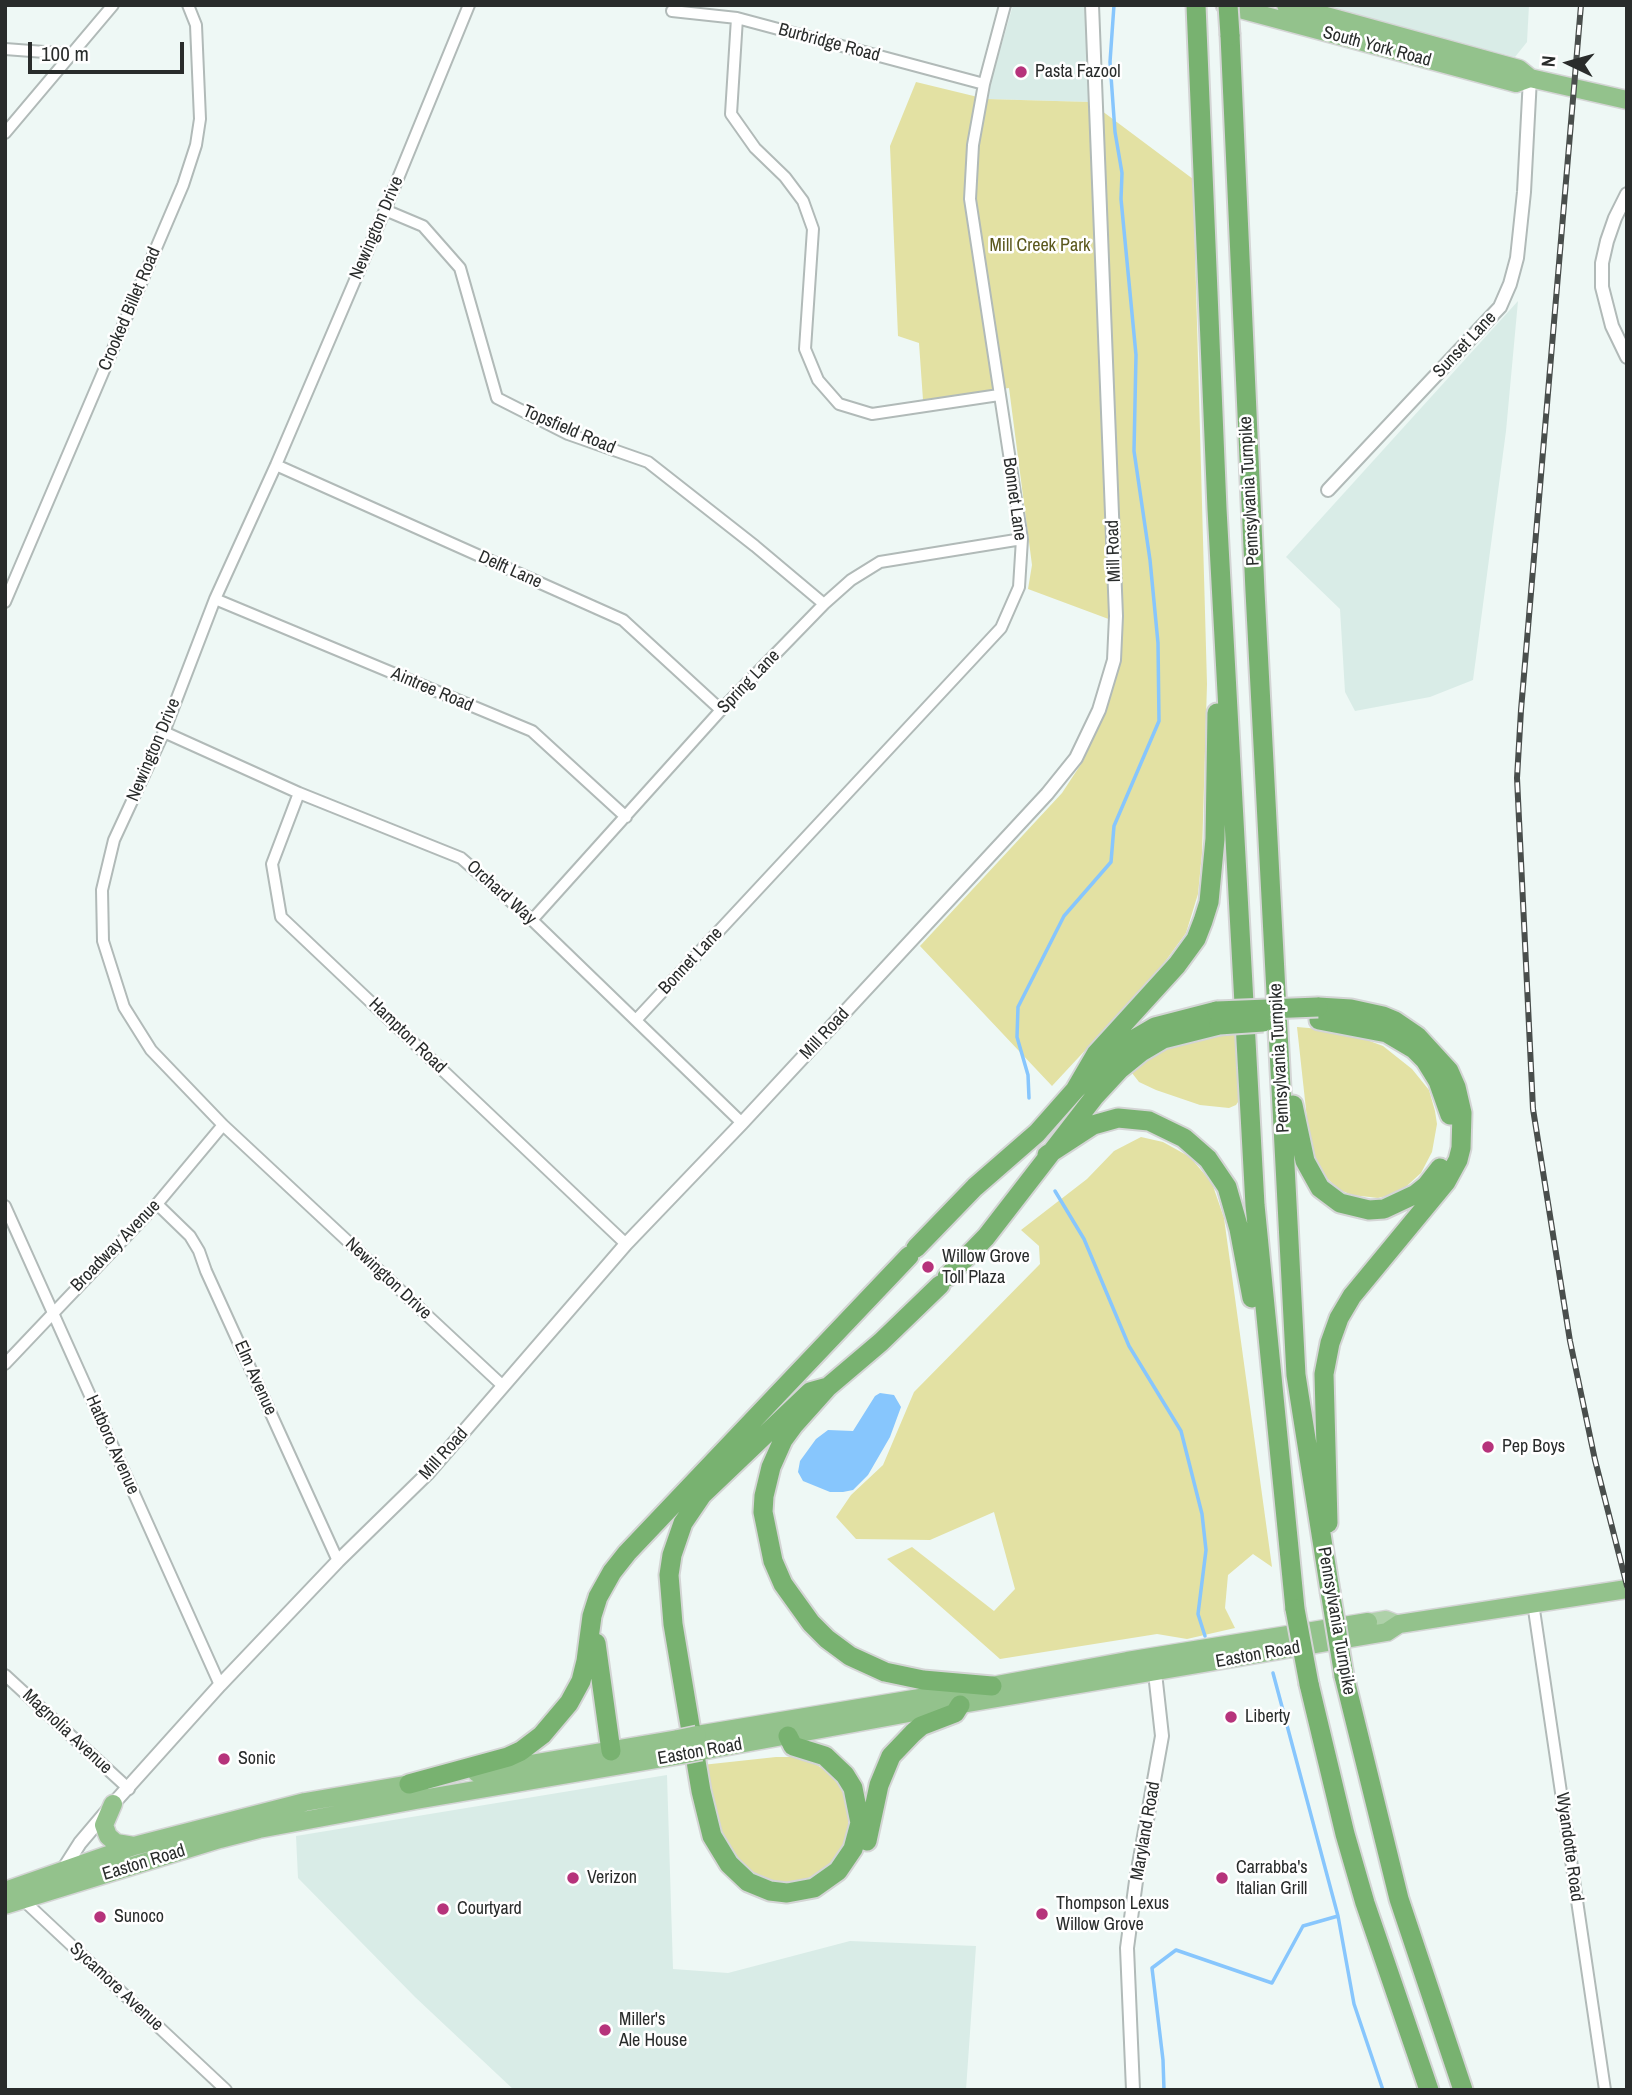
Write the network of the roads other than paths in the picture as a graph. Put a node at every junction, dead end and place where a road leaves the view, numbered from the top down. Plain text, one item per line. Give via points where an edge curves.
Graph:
1 (113, 5) edge
2 (188, 5) edge
3 (469, 5) edge
4 (1005, 5) edge
5 (1092, 5) edge
6 (1226, 5) edge
7 (1286, 5) edge
8 (673, 11) dead end
9 (1196, 15) edge
10 (737, 18) junction
11 (5, 49) edge
12 (71, 54) junction
13 (1530, 78) junction
14 (984, 84) junction
15 (1627, 100) edge
16 (5, 132) edge
17 (1627, 194) edge
18 (385, 210) junction
19 (1627, 357) edge
20 (999, 396) junction
21 (276, 465) junction
22 (1328, 490) dead end
23 (1217, 509) junction
24 (1022, 539) junction
25 (215, 599) junction
26 (5, 602) edge
27 (824, 604) junction
28 (721, 710) junction
29 (164, 732) junction
30 (299, 793) junction
31 (626, 817) junction
32 (532, 920) junction
33 (1276, 987) junction
34 (1318, 1013) junction
35 (1218, 1018) junction
36 (636, 1020) junction
37 (1075, 1090) junction
38 (742, 1124) junction
39 (223, 1125) junction
40 (1047, 1155) junction
41 (157, 1204) junction
42 (5, 1206) edge
43 (626, 1244) junction
44 (52, 1313) junction
45 (5, 1364) edge
46 (503, 1386) junction
47 (828, 1387) junction
48 (1275, 1422) junction
49 (694, 1483) junction
50 (338, 1561) junction
51 (1627, 1589) edge
52 (1330, 1591) junction
53 (598, 1597) junction
54 (1533, 1603) junction
55 (1368, 1622) joint
56 (1399, 1624) junction
57 (1154, 1665) junction
58 (5, 1675) edge
59 (220, 1685) junction
60 (992, 1686) junction
61 (960, 1705) junction
62 (788, 1736) junction
63 (699, 1743) junction
64 (679, 1747) junction
65 (611, 1751) junction
66 (409, 1784) junction
67 (129, 1788) junction
68 (113, 1804) junction
69 (134, 1846) junction
70 (62, 1871) junction
71 (54, 1890) junction
72 (10, 1894) edge
73 (226, 2090) edge
74 (1133, 2090) edge
75 (1429, 2090) edge
76 (1464, 2090) edge
77 (1605, 2090) edge

1 - 12 street
2 - 26 street, Crooked Billet Road via 196,25 197,140 183,185
3 - 18 street, Newington Drive
4 - 14 street, Bonnet Lane
5 - 38 street, Mill Road via 1116,616 1114,660 1099,710 1076,758 1047,794
6 - 13 highway, South York Road via 1516,83
6 - 33 highway, Pennsylvania Turnpike, bridge
7 - 13 highway, South York Road via 1520,69
8 - 10 street, Burbridge Road
9 - 23 highway, Pennsylvania Turnpike
10 - 14 street, Burbridge Road
10 - 20 street via 731,114 803,201 813,229 805,349 818,380 839,404 872,414
11 - 12 street
12 - 16 street
13 - 15 highway, South York Road
13 - 22 street, Sunset Lane via 1517,258 1500,307
14 - 20 street, Bonnet Lane via 973,145 970,199
17 - 19 street via 1607,241 1602,287 1612,326
18 - 21 street, Newington Drive
18 - 27 street, Topsfield Road via 423,226 460,268 497,397 568,433 648,462
20 - 24 street, Bonnet Lane
21 - 25 street, Newington Drive
21 - 28 street, Delft Lane via 623,620
23 - 37 highway via 1215,827 1209,901 1196,939 1097,1054
23 - 48 highway, Pennsylvania Turnpike via 1255,1205
24 - 27 street, Spring Lane via 880,562
24 - 36 street, Bonnet Lane via 1019,587 1001,628
25 - 29 street, Newington Drive
25 - 31 street, Aintree Road via 532,731
27 - 28 street, Spring Lane
28 - 31 street, Spring Lane
29 - 30 street, Orchard Way
29 - 39 street, Newington Drive via 114,840 102,890 103,941 124,1007 151,1050
30 - 32 street, Orchard Way via 461,858
30 - 43 street, Hampton Road via 272,864 281,917
31 - 32 street, Spring Lane
32 - 36 street, Orchard Way
33 - 34 highway via 1289,1049 1295,1123 1314,1179 1331,1197 1353,1207 1384,1209 1402,1202 1426,1186 1447,1153 1450,1116 1445,1094 1414,1049 1387,1033
33 - 52 highway, Pennsylvania Turnpike via 1296,1375
34 - 35 highway, bridge
34 - 52 highway via 1351,1009 1383,1016 1417,1036 1453,1079 1462,1113 1458,1160 1446,1182 1352,1296 1330,1343 1324,1374
35 - 37 highway via 1168,1023 1138,1035
35 - 40 highway via 1141,1052 1095,1096
36 - 38 street, Orchard Way
37 - 49 highway via 1037,1133 975,1187
38 - 43 street, Mill Road
39 - 41 street, Broadway Avenue
39 - 46 street, Newington Drive
40 - 47 highway via 986,1237 881,1342
40 - 48 highway via 1093,1125 1134,1118 1172,1130 1208,1159 1233,1202
41 - 44 street, Broadway Avenue
41 - 50 street, Elm Avenue via 199,1251
42 - 44 street, Hatboro Avenue
43 - 46 street, Mill Road
44 - 45 street, Broadway Avenue
44 - 59 street, Hatboro Avenue
46 - 50 street, Mill Road via 428,1473
47 - 60 highway via 783,1440 767,1481 763,1512 773,1562 783,1584 819,1631 850,1656 905,1678
47 - 62 highway via 810,1392 696,1502 676,1540 669,1575 673,1625 712,1836 729,1864 748,1882 787,1894 814,1888 838,1871 852,1849 860,1823 853,1788 845,1775 825,1756 793,1746
48 - 75 highway, Pennsylvania Turnpike, bridge via 1295,1609 1309,1684 1365,1903
49 - 53 highway via 627,1553
49 - 61 highway via 670,1529 660,1587 701,1830 712,1861 732,1884 759,1899 790,1903 820,1895 844,1881 862,1857 879,1785 891,1756 921,1726 955,1713
50 - 59 street, Mill Road
51 - 54 highway, Easton Road
52 - 76 highway, Pennsylvania Turnpike, bridge via 1344,1676 1399,1899
53 - 65 highway via 595,1637
53 - 66 highway via 581,1681 542,1735 508,1757
54 - 56 highway, Easton Road
54 - 77 street, Wyandotte Road
55 - 56 main road, Easton Road via 1386,1619
55 - 57 highway, Easton Road
56 - 57 highway, Easton Road via 1387,1632
57 - 60 highway, Easton Road
57 - 61 highway, Easton Road
57 - 74 street, Maryland Road via 1162,1736 1128,1948
58 - 67 street, Magnolia Avenue
59 - 67 street, Mill Road
60 - 63 highway, Easton Road
61 - 62 highway, Easton Road
62 - 63 highway, Easton Road
63 - 64 highway, Easton Road, bridge
64 - 65 highway, Easton Road
64 - 71 highway, Easton Road via 281,1824
65 - 66 highway, Easton Road
66 - 69 highway, Easton Road via 305,1802
67 - 68 street, Mill Road
68 - 69 highway via 104,1825 107,1836
68 - 70 street, Mill Road
69 - 70 highway, Easton Road
70 - 71 street, Mill Road
70 - 72 highway, Easton Road
71 - 72 highway, Easton Road
72 - 73 street, Sycamore Avenue

